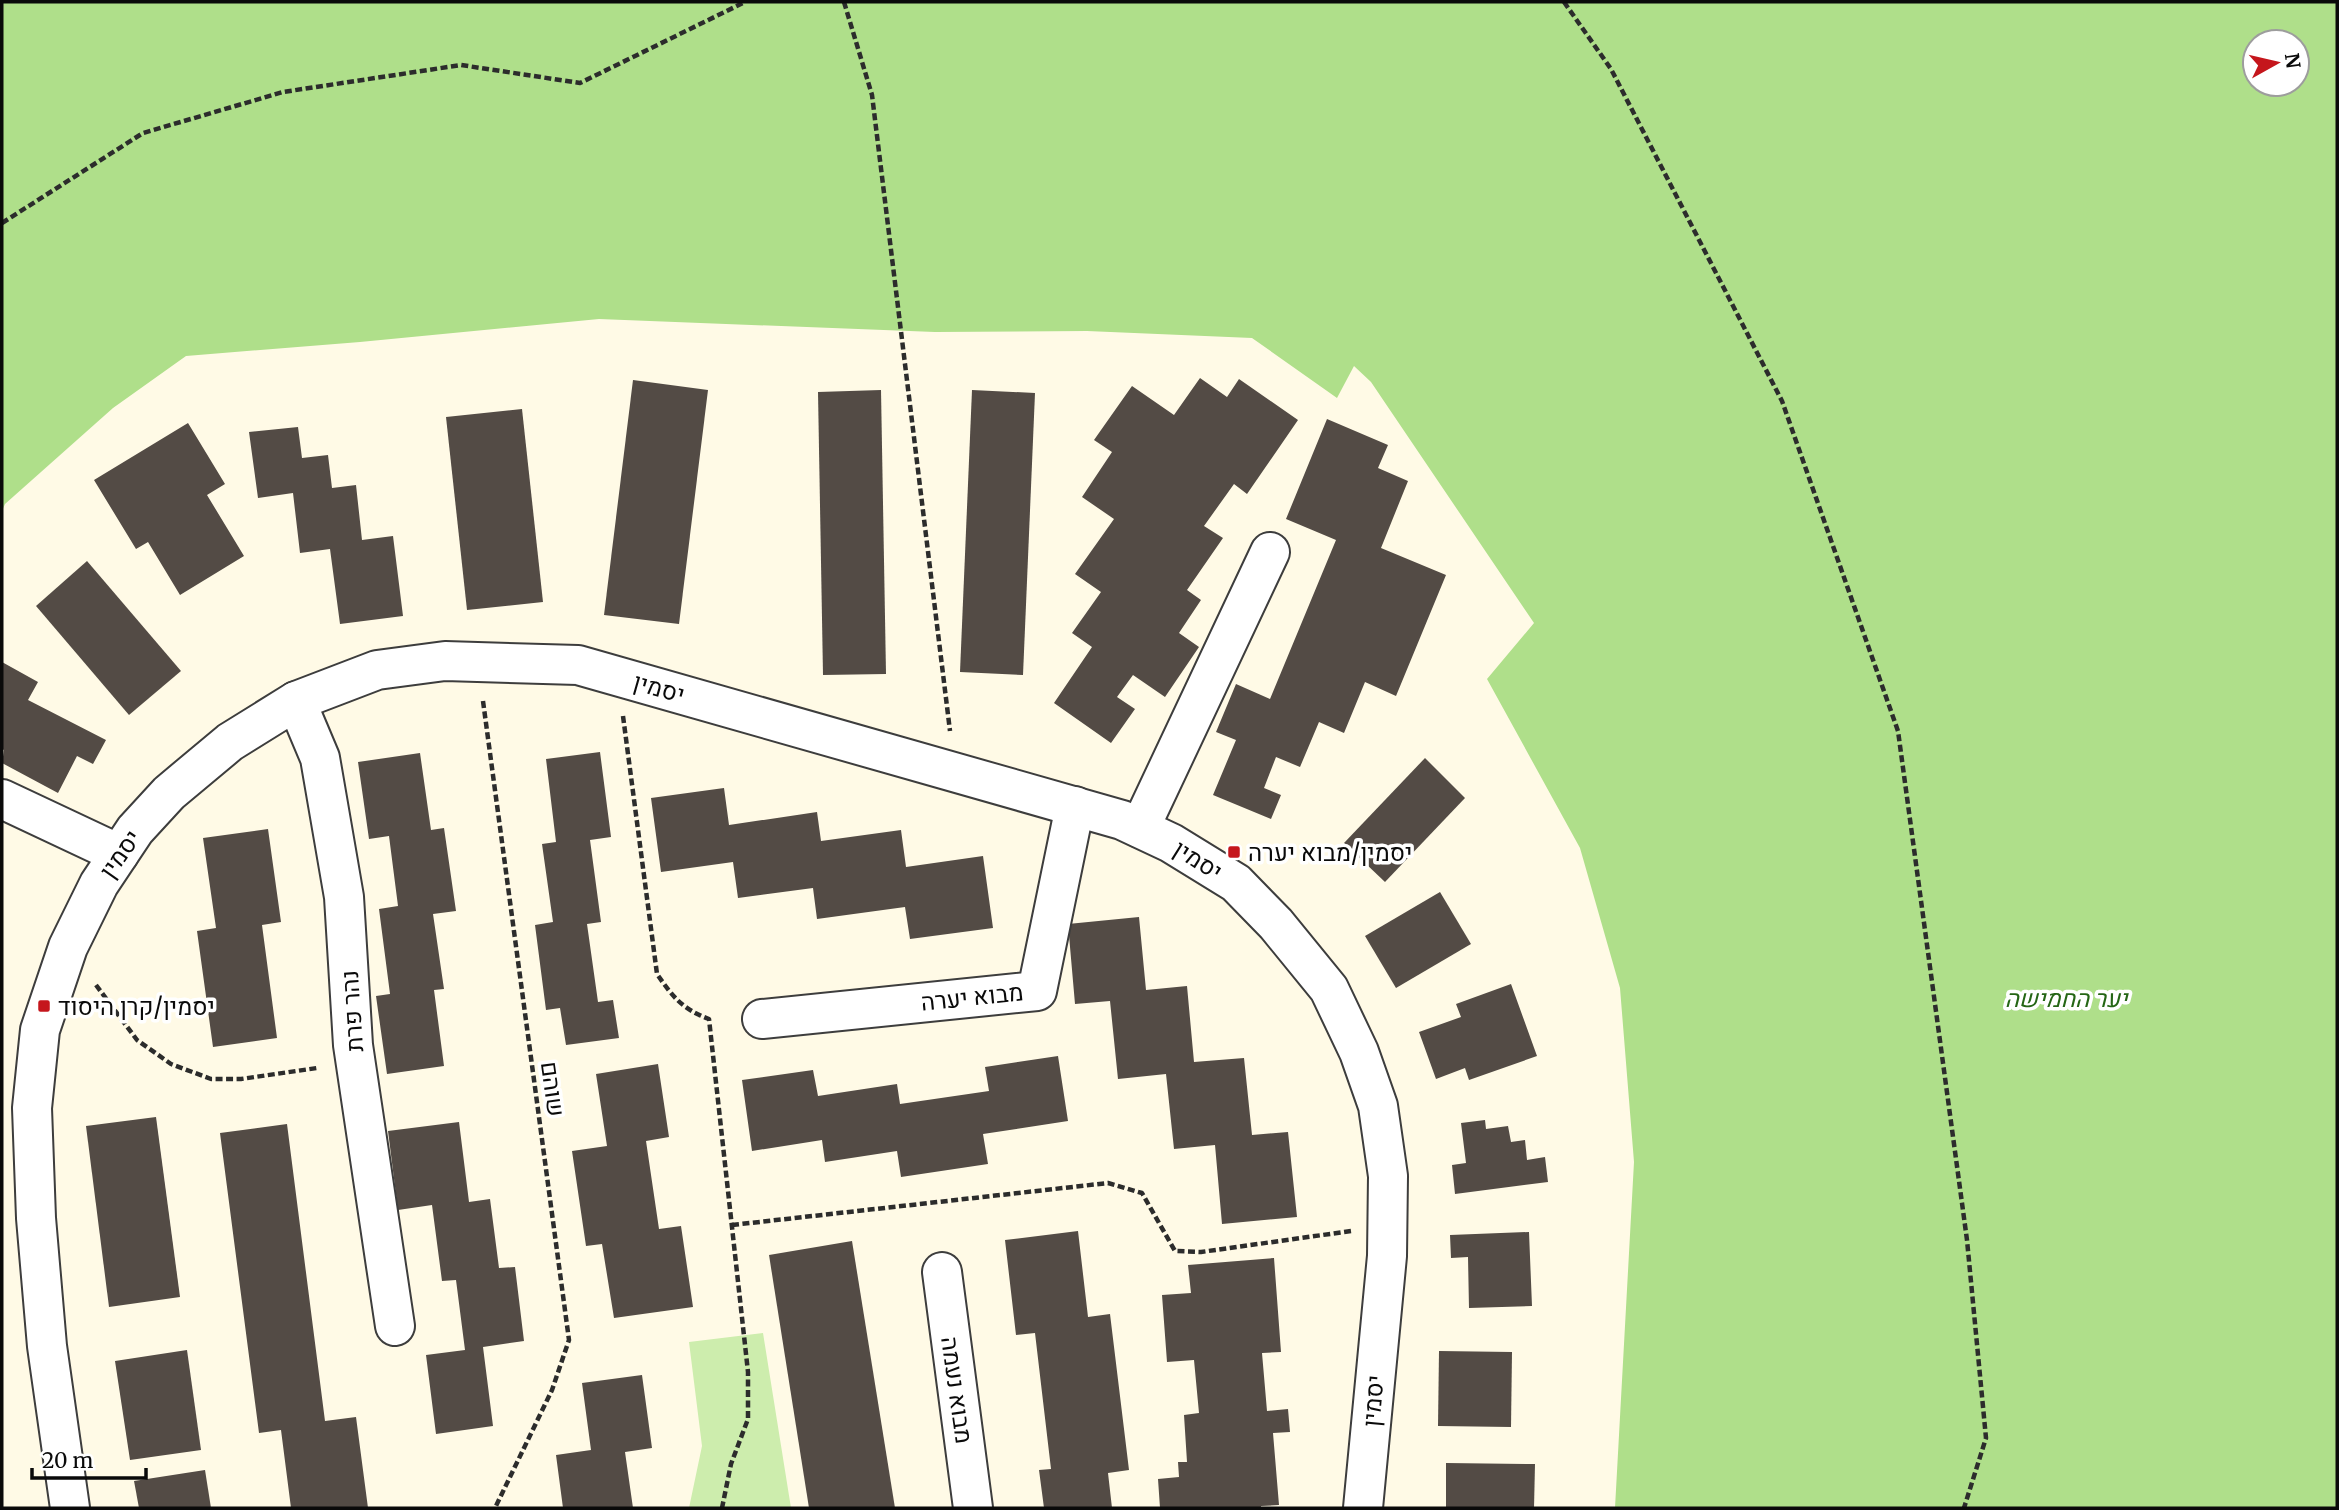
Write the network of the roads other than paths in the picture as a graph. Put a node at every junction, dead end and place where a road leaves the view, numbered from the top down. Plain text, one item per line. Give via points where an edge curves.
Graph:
1 (1270, 552) dead end
2 (296, 701) junction
3 (2, 799) edge
4 (1075, 806) junction
5 (1140, 828) junction
6 (119, 854) junction
7 (762, 1019) dead end
8 (942, 1272) dead end
9 (395, 1326) dead end
10 (70, 1508) edge
11 (973, 1508) edge
12 (1363, 1508) edge

1 - 5 street
2 - 4 street, יסמין via 377,670 445,661 578,665
2 - 6 street, יסמין via 230,742 169,793
2 - 9 street, נהר פרת via 320,758 344,897 353,1045
3 - 6 street
4 - 5 street, יסמין
4 - 7 street, מבוא יערה via 1037,990
5 - 12 street, יסמין via 1236,883 1276,924 1329,989 1378,1106 1388,1176 1387,1256
6 - 10 street, יסמין via 68,947 40,1030 32,1108 47,1346
8 - 11 street, מבוא נעמה

